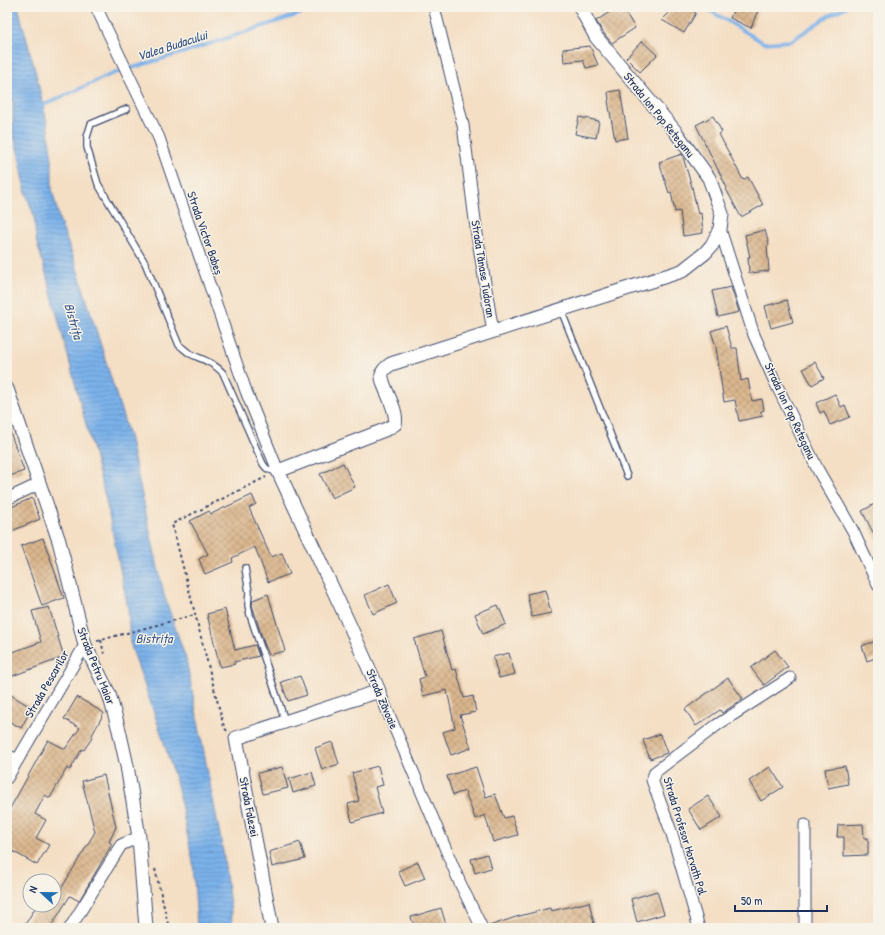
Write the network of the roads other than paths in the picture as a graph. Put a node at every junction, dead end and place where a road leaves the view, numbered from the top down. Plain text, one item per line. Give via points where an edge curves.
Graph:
1 (96, 7) edge
2 (434, 7) edge
3 (580, 7) edge
4 (127, 109) dead end
5 (720, 229) junction
6 (562, 310) junction
7 (493, 332) junction
8 (7, 389) edge
9 (278, 471) junction
10 (627, 476) dead end
11 (39, 484) junction
12 (7, 499) edge
13 (245, 568) dead end
14 (878, 585) edge
15 (85, 645) junction
16 (790, 678) dead end
17 (379, 691) junction
18 (286, 722) junction
19 (7, 756) edge
20 (18, 759) junction
21 (7, 778) edge
22 (805, 825) dead end
23 (139, 837) junction
24 (70, 928) edge
25 (146, 928) edge
26 (272, 928) edge
27 (482, 928) edge
28 (699, 928) edge
29 (805, 928) edge

1 - 9 street, Strada Victor Babeș via 159,138 246,391
2 - 7 street, Strada Tănase Tudoran via 463,125
3 - 5 street, Strada Ion Pop Reteganu via 596,37 675,131 708,178 722,214
4 - 9 lane via 91,124 87,147 98,184 145,263 179,345 189,353 213,364 223,373 263,464 270,471
5 - 6 street, Strada Ion Pop Reteganu via 712,246 682,271
5 - 14 street, Strada Ion Pop Reteganu via 754,335 818,470 853,530
6 - 7 street, Strada Ion Pop Reteganu
6 - 10 lane
7 - 9 street, Strada Tănase Tudoran via 387,367 382,377 395,415 395,424
8 - 11 street, Strada Petru Maior
9 - 17 street, Strada Zăvoaie
11 - 12 street
11 - 15 street, Strada Petru Maior via 59,541
13 - 18 lane via 250,615
15 - 20 street, Strada Pescarilor
15 - 23 street, Strada Petru Maior via 109,694 127,766
16 - 28 street, Strada Profesor Horvath Pal via 717,726 652,776
17 - 18 street
17 - 27 street, Strada Zăvoaie via 460,883
18 - 26 street, Strada Falezei via 236,738
19 - 20 street
20 - 21 street, Strada Pescarilor
22 - 29 street
23 - 24 street via 121,845
23 - 25 street, Strada Petru Maior

